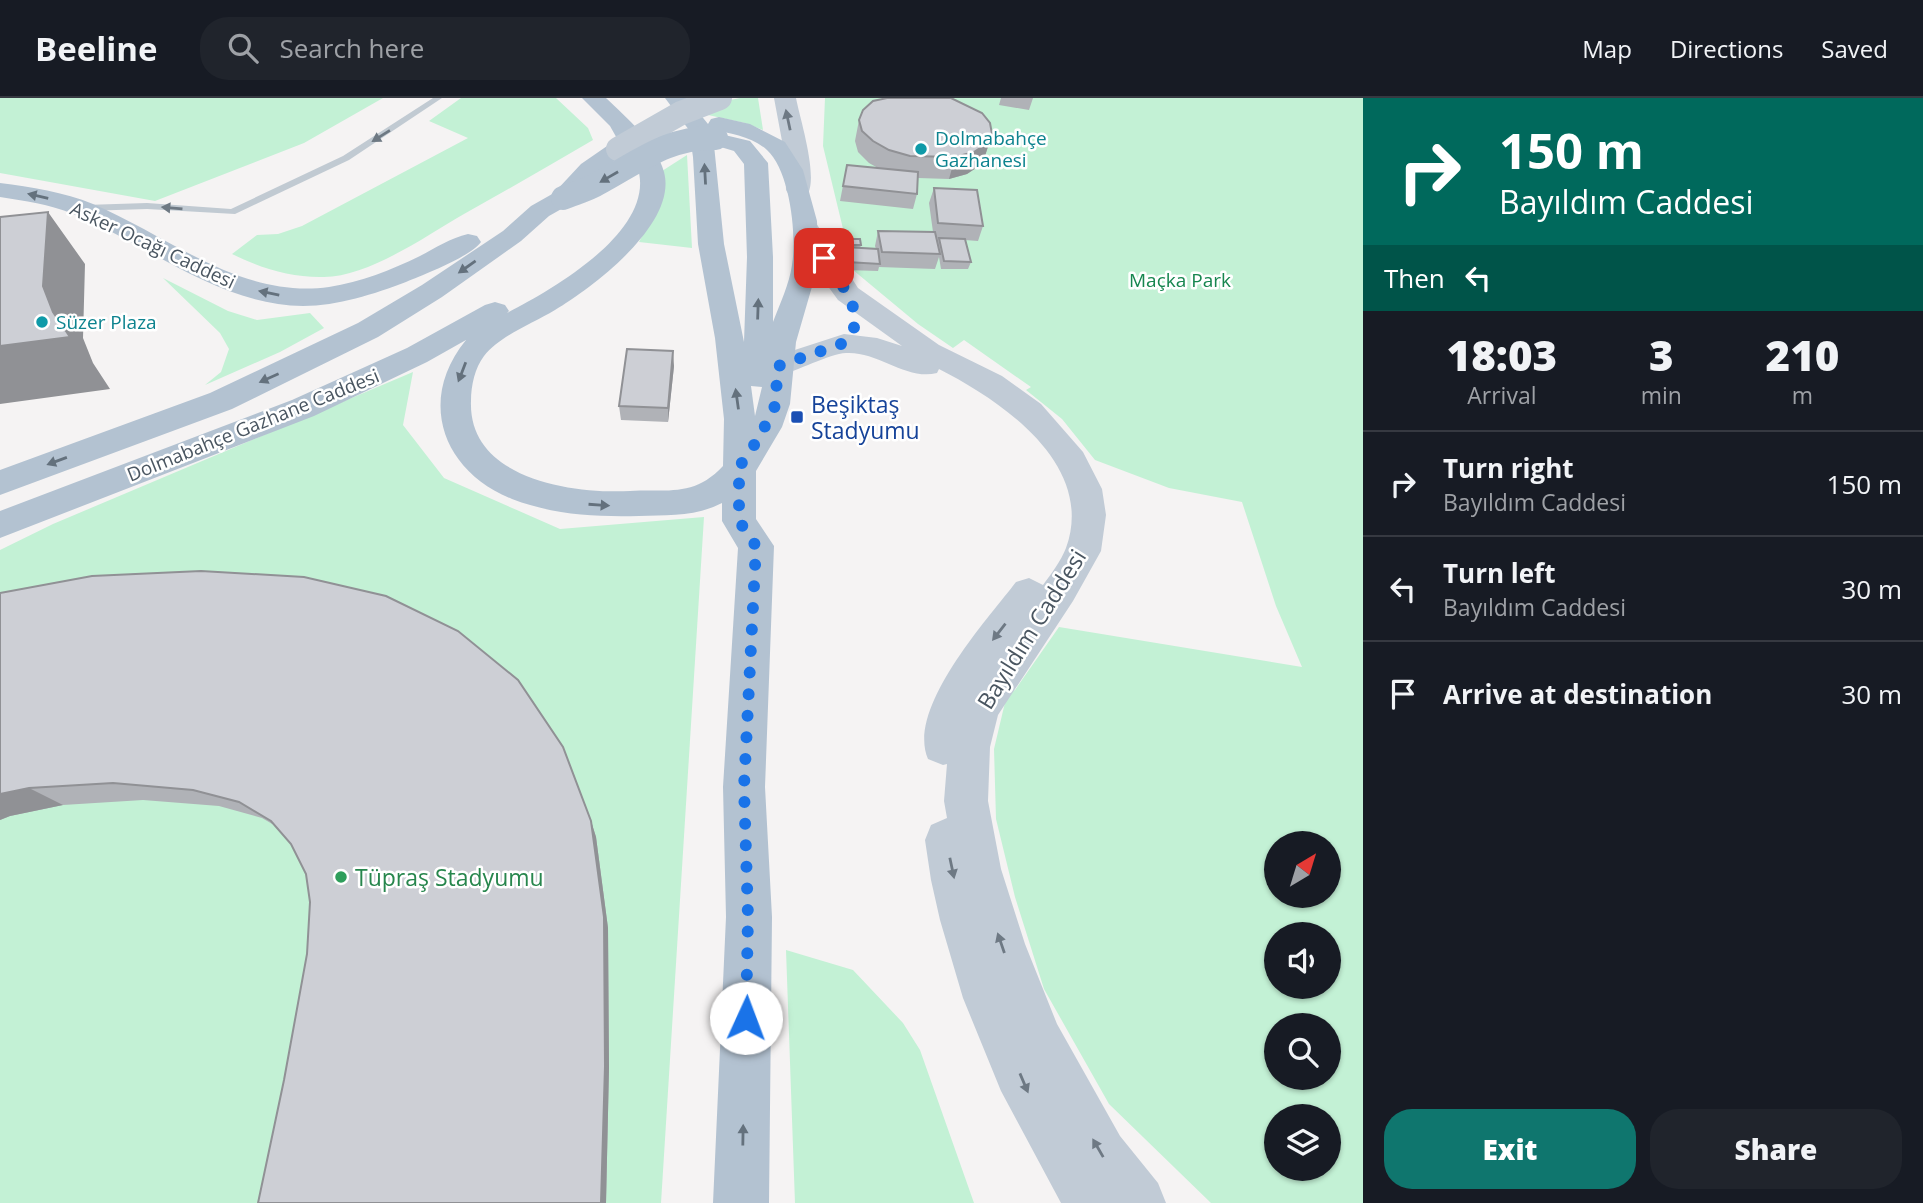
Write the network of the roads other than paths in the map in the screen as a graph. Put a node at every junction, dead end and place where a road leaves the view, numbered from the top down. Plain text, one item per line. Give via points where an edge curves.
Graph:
1 (438, 98) edge
2 (593, 98) edge
3 (676, 98) edge
4 (720, 98) edge
5 (785, 98) edge
6 (718, 131) junction
7 (619, 135) junction
8 (0, 190) edge
9 (798, 190) junction
10 (551, 204) junction
11 (82, 208) junction
12 (807, 228) junction
13 (848, 294) junction
14 (844, 343) junction
15 (778, 366) junction
16 (765, 425) junction
17 (739, 467) junction
18 (0, 483) edge
19 (0, 525) edge
20 (741, 1203) edge
21 (1094, 1203) edge
22 (1138, 1203) edge

1 -> 11 lane via 346,158 232,212 147,206
2 - 7 main road, Dolmabahçe Gazhane Caddesi
17 -> 3 main road via 740,419 711,244 705,157 700,129
4 - 7 main road, bridge
9 -> 5 main road via 797,157
6 - 7 main road, bridge via 673,128
6 - 9 main road via 753,133 779,148
6 -> 10 main road, bridge via 685,138
16 -> 6 main road via 758,388 756,163 742,146
7 - 10 main road
7 -> 17 main road via 643,153 653,172 654,191 637,227 582,279 485,338 471,352 460,373 454,403 459,432 478,458 502,479 575,503 672,505 714,493
7 - 19 main road, Dolmabahçe Gazhane Caddesi via 636,154 639,176 630,204 596,248 557,277 340,392
11 -> 8 main road, Asker Ocağı Caddesi
9 - 12 main road
10 -> 11 main road, Asker Ocağı Caddesi via 501,222 408,272 337,293 295,296 251,290 213,275
10 -> 18 main road, Dolmabahçe Gazhane Caddesi via 475,262 368,330 220,401
12 - 13 main road, Bayıldım Caddesi
12 - 15 main road via 806,262 780,343
13 - 14 main road via 855,326
22 -> 13 main road, Bayıldım Caddesi via 1101,1155 1038,1040 997,932 978,869 966,802 969,747 979,709 1083,551 1089,514 1085,489 1072,460 1030,412 991,383 929,352
14 - 15 main road, Bayıldım Caddesi
14 -> 21 main road, Bayıldım Caddesi via 907,358 948,376 1004,411 1042,449 1066,504 1068,526 1052,560 956,694 943,741 940,788 961,911 985,992 1028,1093
15 - 16 main road via 775,406
16 - 17 main road
20 -> 17 main road via 748,917 744,787 756,546 739,521

